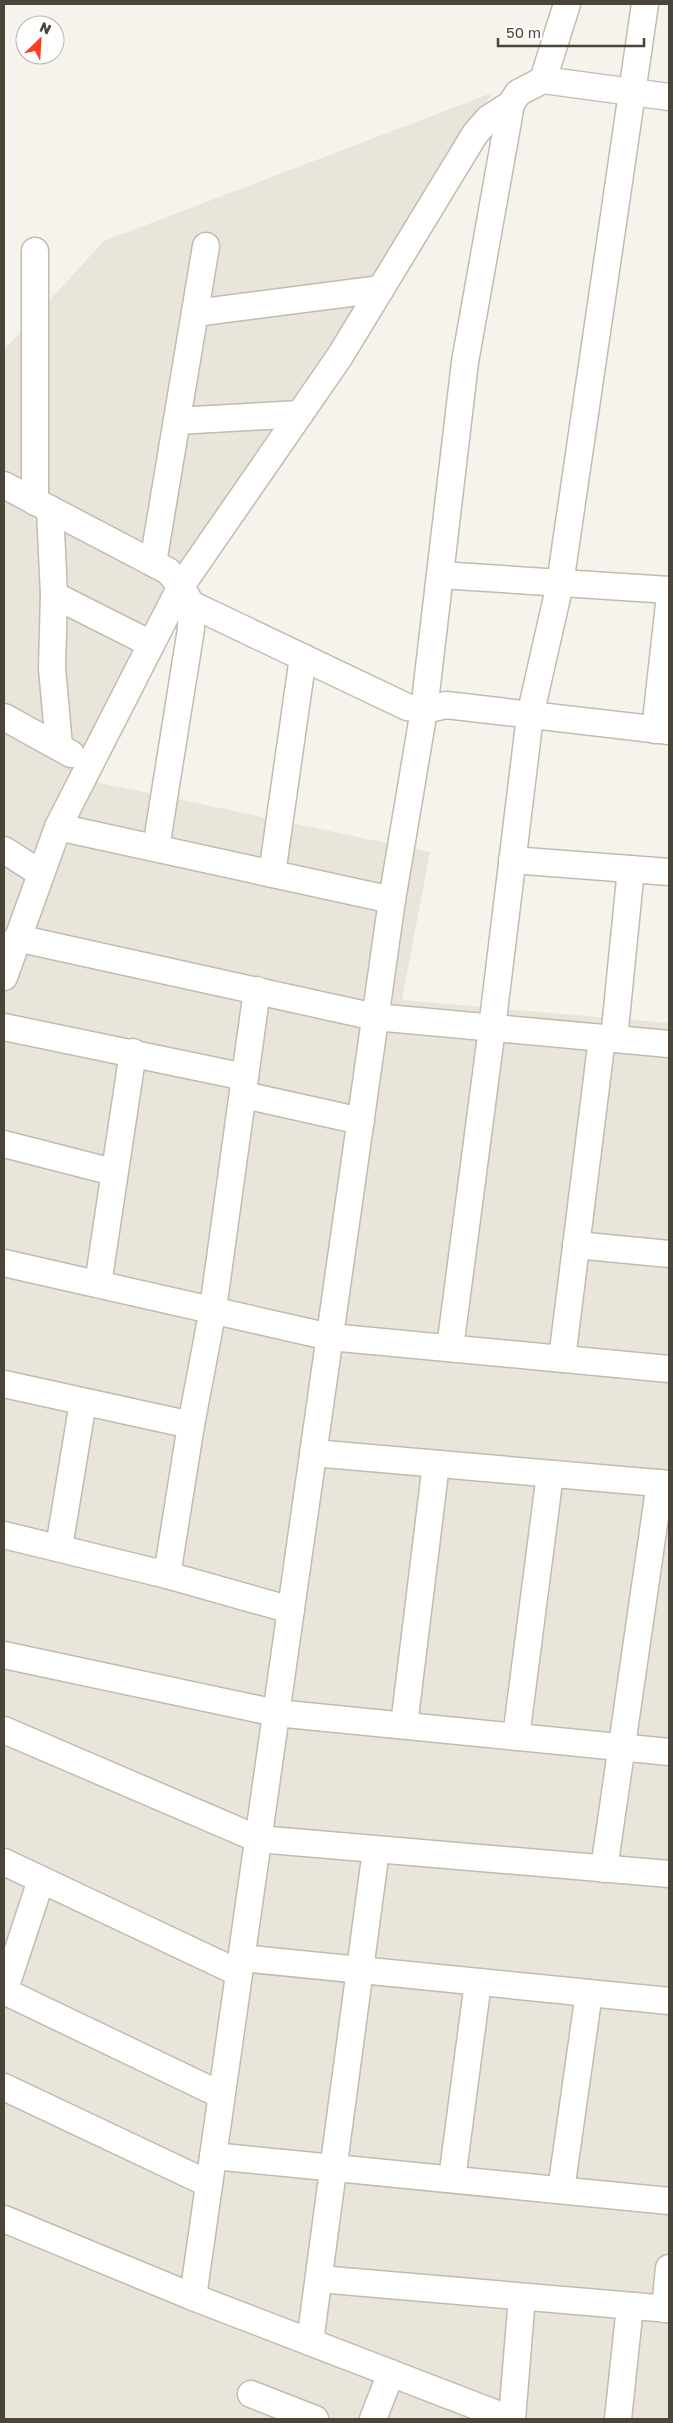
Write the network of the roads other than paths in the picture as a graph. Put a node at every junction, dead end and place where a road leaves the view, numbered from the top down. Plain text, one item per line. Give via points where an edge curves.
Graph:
1 (567, 4) edge
2 (645, 4) edge
3 (543, 80) junction
4 (632, 93) junction
5 (669, 97) edge
6 (511, 104) junction
7 (206, 246) dead end
8 (35, 250) dead end
9 (381, 289) junction
10 (195, 312) junction
11 (300, 414) junction
12 (177, 421) junction
13 (4, 485) edge
14 (42, 505) junction
15 (154, 563) junction
16 (440, 575) junction
17 (560, 584) junction
18 (669, 590) edge
19 (186, 595) junction
20 (54, 596) junction
21 (669, 604) edge
22 (151, 644) junction
23 (303, 658) junction
24 (424, 710) junction
25 (530, 716) junction
26 (4, 717) edge
27 (662, 731) edge
28 (59, 746) junction
29 (89, 765) junction
30 (58, 827) junction
31 (156, 848) junction
32 (4, 850) edge
33 (512, 860) junction
34 (631, 869) junction
35 (669, 872) edge
36 (40, 873) junction
37 (272, 874) junction
38 (392, 900) junction
39 (17, 938) junction
40 (4, 977) edge
41 (257, 990) junction
42 (376, 1017) junction
43 (4, 1027) edge
44 (492, 1028) junction
45 (608, 1039) junction
46 (669, 1044) edge
47 (132, 1052) junction
48 (244, 1086) junction
49 (361, 1121) junction
50 (4, 1144) edge
51 (113, 1172) junction
52 (576, 1245) junction
53 (669, 1254) edge
54 (4, 1263) edge
55 (98, 1284) junction
56 (213, 1309) junction
57 (330, 1336) junction
58 (450, 1348) junction
59 (562, 1359) junction
60 (669, 1369) edge
61 (4, 1384) edge
62 (83, 1402) junction
63 (190, 1425) junction
64 (313, 1453) junction
65 (436, 1464) junction
66 (550, 1474) junction
67 (664, 1483) edge
68 (4, 1535) edge
69 (59, 1547) junction
70 (167, 1576) junction
71 (291, 1610) junction
72 (4, 1655) edge
73 (276, 1713) junction
74 (404, 1724) junction
75 (4, 1730) edge
76 (516, 1737) junction
77 (621, 1748) junction
78 (669, 1752) edge
79 (258, 1839) junction
80 (376, 1850) junction
81 (4, 1862) edge
82 (604, 1869) junction
83 (669, 1874) edge
84 (40, 1880) junction
85 (240, 1966) junction
86 (360, 1970) junction
87 (478, 1982) junction
88 (4, 1991) edge
89 (589, 1993) junction
90 (669, 2001) edge
91 (4, 2087) edge
92 (222, 2096) junction
93 (213, 2156) junction
94 (333, 2168) junction
95 (452, 2179) junction
96 (209, 2184) junction
97 (561, 2190) junction
98 (669, 2201) edge
99 (4, 2219) edge
100 (669, 2268) edge
101 (319, 2279) junction
102 (193, 2297) junction
103 (522, 2297) junction
104 (630, 2306) junction
105 (667, 2309) edge
106 (310, 2342) junction
107 (391, 2373) junction
108 (251, 2394) dead end
109 (314, 2419) edge
110 (373, 2419) edge
111 (511, 2419) edge
112 (618, 2419) edge

1 - 3 street
2 - 4 street
3 - 4 street
3 - 6 street via 518,93
4 - 5 street
4 - 17 street
6 - 9 street via 488,119 475,134
6 - 16 street via 465,362
7 - 10 street
8 - 14 street
9 - 10 street
9 - 11 street
10 - 12 street
11 - 12 street
11 - 19 street
12 - 15 street
13 - 14 street
14 - 15 street
14 - 20 street
15 - 19 street via 168,571
16 - 17 street
16 - 24 street
17 - 18 street
17 - 25 street
19 - 22 street
19 - 23 street
19 - 31 street via 191,629
20 - 22 street
20 - 28 street via 52,668
21 - 27 street
22 - 29 street
23 - 24 street via 407,708
23 - 37 street
24 - 25 street via 446,705
24 - 38 street
25 - 27 street
25 - 33 street
26 - 28 street
28 - 29 street
29 - 30 street
30 - 31 street
30 - 36 street
31 - 37 street
32 - 36 street
33 - 34 street
33 - 44 street
34 - 35 street
34 - 45 street
36 - 39 street
37 - 38 street
38 - 42 street
39 - 40 street
39 - 41 street
41 - 42 street
41 - 48 street
42 - 44 street
42 - 49 street
43 - 47 street
44 - 45 street
44 - 58 street
45 - 46 street
45 - 52 street
47 - 48 street
47 - 51 street
48 - 49 street
48 - 56 street
49 - 57 street
50 - 51 street
51 - 55 street
52 - 53 street
52 - 59 street
54 - 55 street
55 - 56 street
56 - 57 street
56 - 63 street
57 - 58 street
57 - 64 street
58 - 59 street
59 - 60 street
61 - 62 street
62 - 63 street
62 - 69 street
63 - 70 street
64 - 65 street
64 - 71 street
65 - 66 street
65 - 74 street
66 - 67 street
66 - 76 street
67 - 77 street
68 - 69 street
69 - 70 street
70 - 71 street
71 - 73 street
72 - 73 street
73 - 74 street
73 - 79 street
74 - 76 street
75 - 79 street
76 - 77 street
77 - 78 street
77 - 82 street
79 - 80 street
79 - 85 street
80 - 82 street
80 - 86 street
81 - 84 street
82 - 83 street
84 - 85 street
84 - 88 street
85 - 86 street
85 - 92 street
86 - 87 street
86 - 94 street
87 - 89 street
87 - 95 street
88 - 92 street
89 - 90 street
89 - 97 street
91 - 96 street
92 - 93 street
93 - 94 street
93 - 96 street
94 - 95 street
94 - 101 street
95 - 97 street
96 - 102 street
97 - 98 street
99 - 102 street
100 - 105 street
101 - 103 street
101 - 106 street
102 - 106 street
103 - 104 street
103 - 111 street
104 - 105 street
104 - 112 street
106 - 107 street
107 - 110 street
107 - 111 street
108 - 109 street

